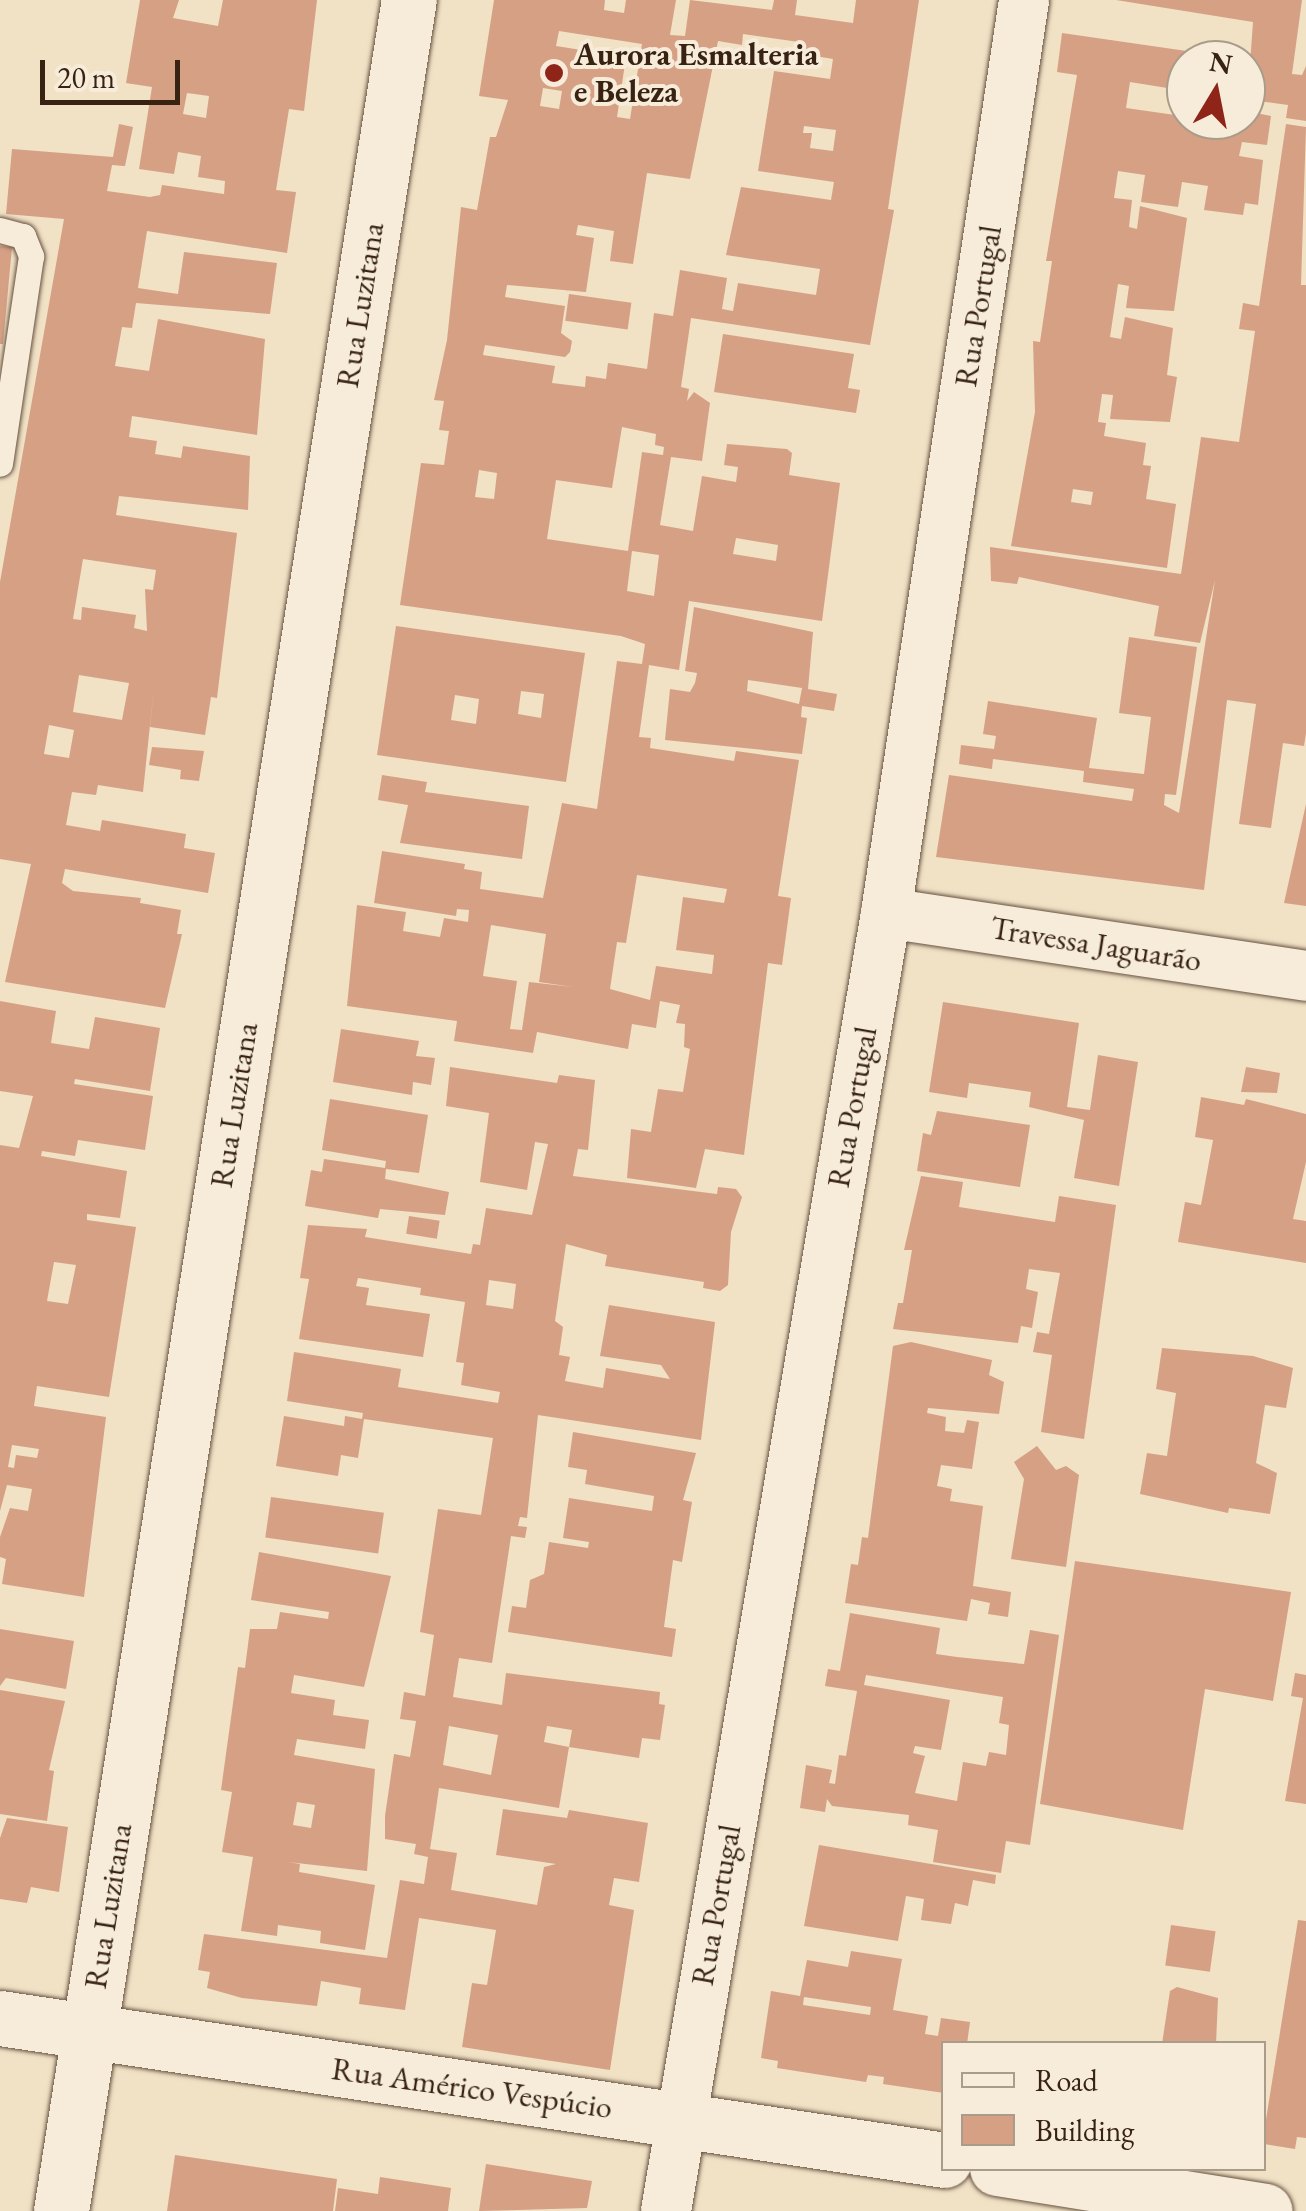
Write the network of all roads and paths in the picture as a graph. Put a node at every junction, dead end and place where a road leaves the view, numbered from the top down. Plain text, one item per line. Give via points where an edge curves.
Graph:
1 (408, 0) edge
2 (1024, 0) edge
3 (0, 230) edge
4 (0, 464) edge
5 (886, 912) junction
6 (1306, 976) edge
7 (0, 2018) edge
8 (88, 2032) junction
9 (679, 2118) junction
10 (941, 2160) edge
11 (1016, 2171) edge
12 (60, 2211) edge
13 (666, 2211) edge
14 (1265, 2211) edge

1 - 8 street, Rua Luzitana
2 - 5 street, Rua Portugal
3 - 4 lane via 22,236 31,256
5 - 6 street, Travessa Jaguarão
5 - 9 street, Rua Portugal
7 - 8 street, Rua Américo Vespúcio
8 - 9 street, Rua Américo Vespúcio
8 - 12 street, Rua Luzitana
9 - 10 street, Rua Américo Vespúcio
9 - 13 street, Rua Portugal
11 - 14 street

